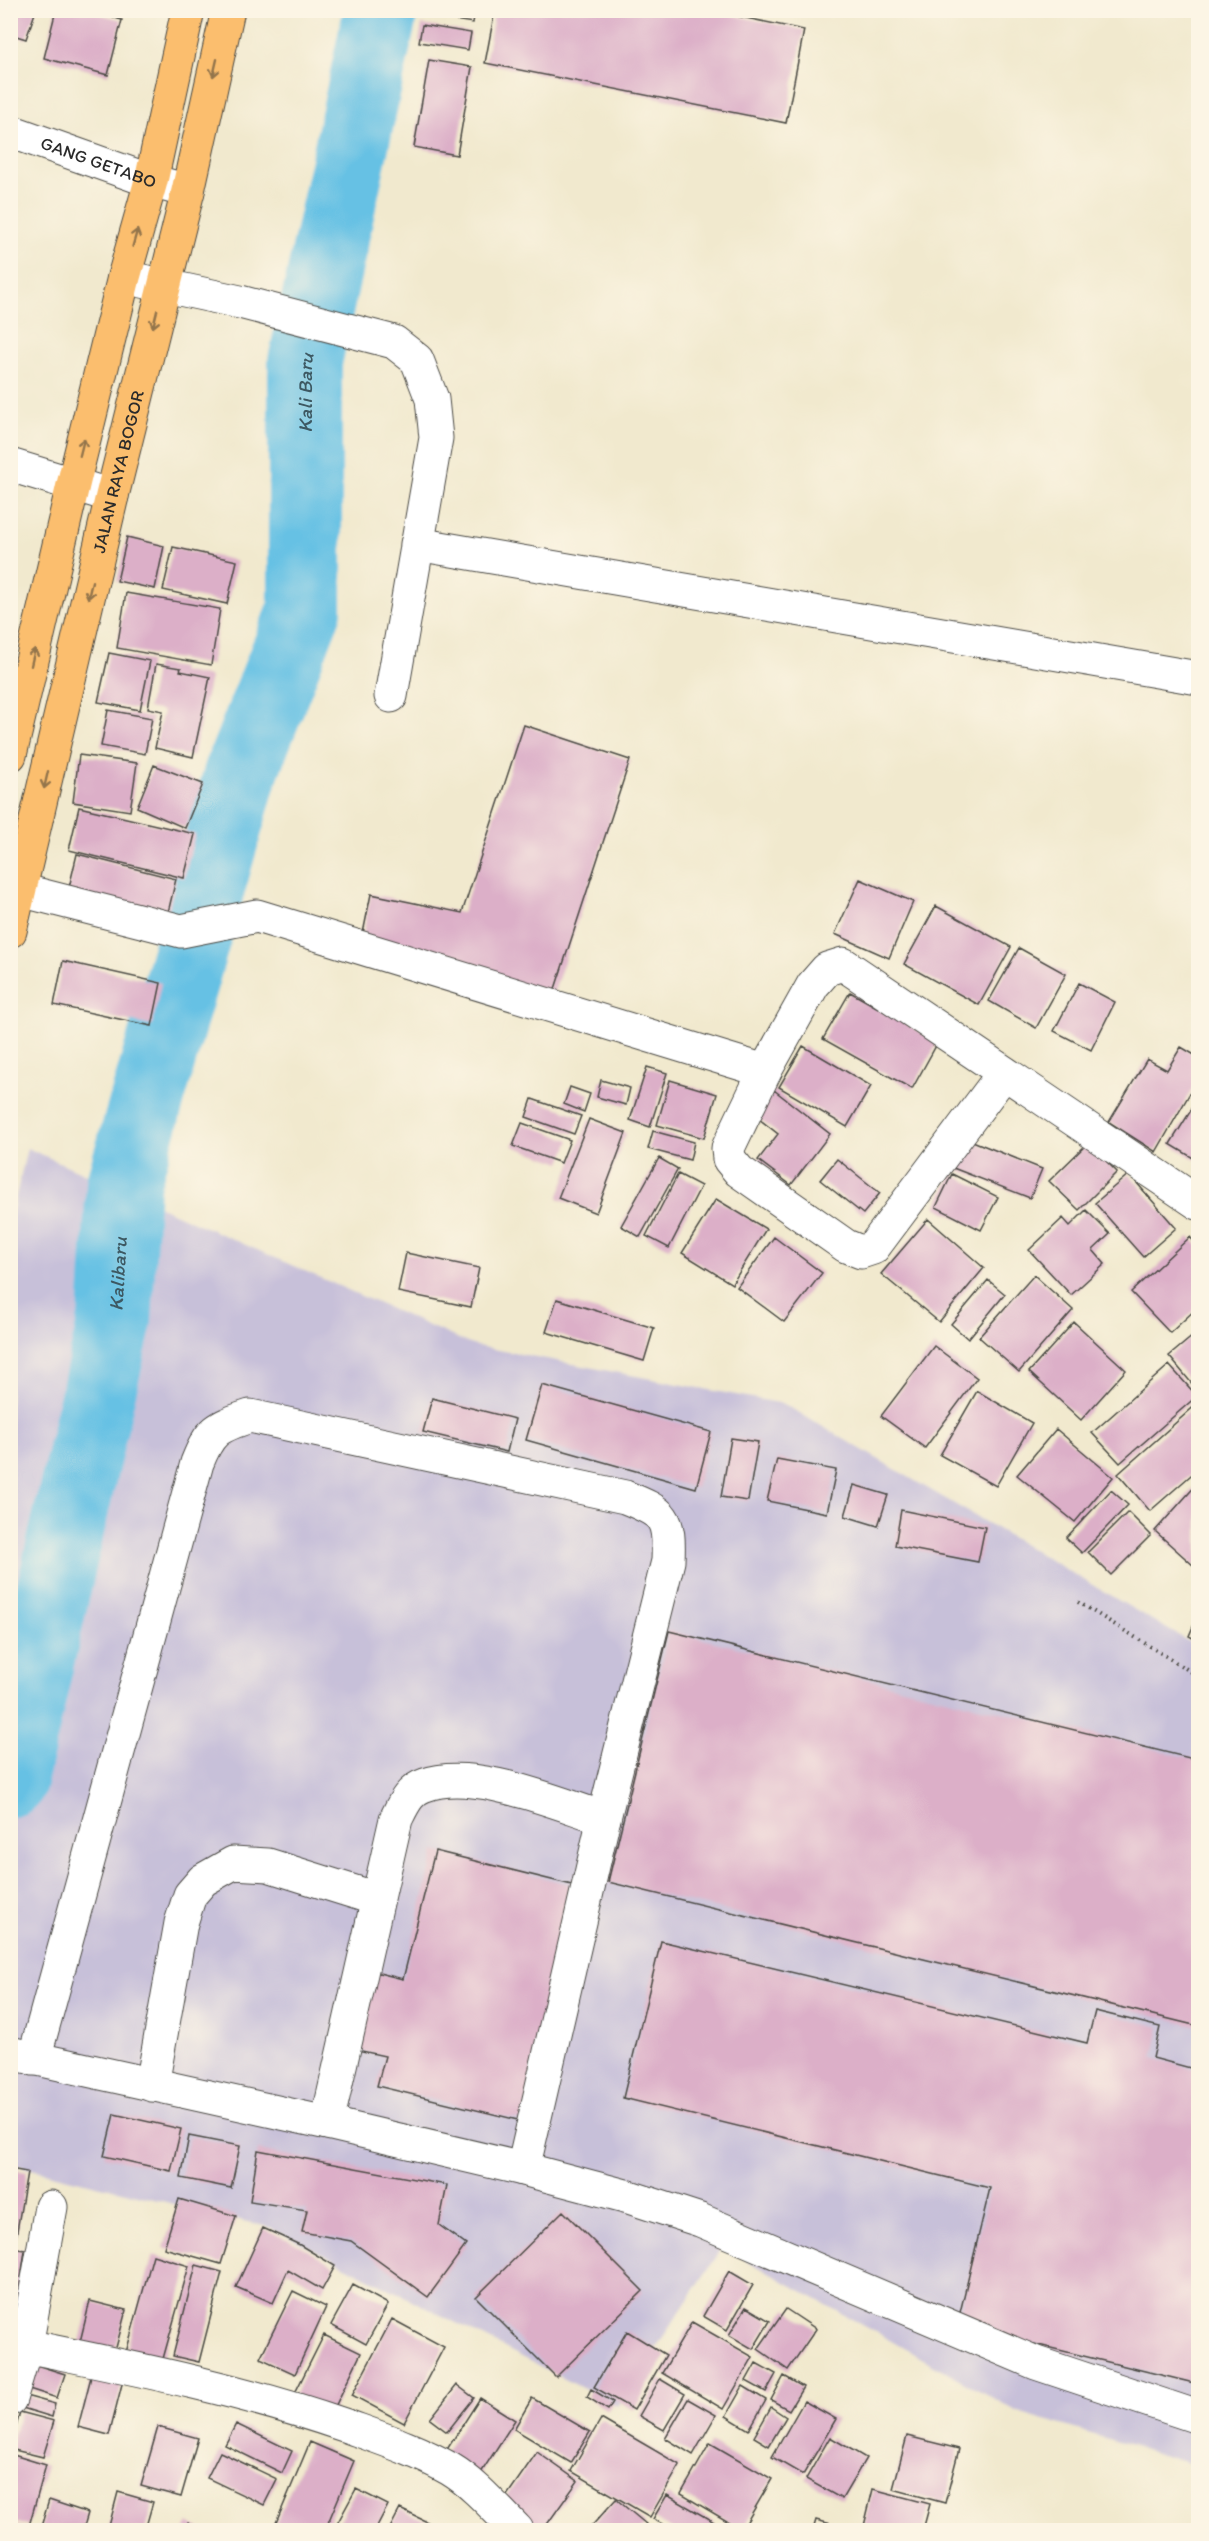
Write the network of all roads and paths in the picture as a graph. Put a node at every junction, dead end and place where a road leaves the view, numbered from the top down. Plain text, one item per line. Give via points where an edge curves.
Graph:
1 (188, 10) edge
2 (228, 10) edge
3 (10, 131) edge
4 (151, 181) junction
5 (188, 191) junction
6 (124, 277) junction
7 (164, 285) junction
8 (10, 465) edge
9 (73, 484) junction
10 (112, 496) junction
11 (417, 544) junction
12 (1198, 678) edge
13 (391, 696) dead end
14 (10, 755) edge
15 (20, 890) junction
16 (10, 931) edge
17 (765, 1071) junction
18 (1004, 1073) junction
19 (1198, 1203) edge
20 (1078, 1602) dead end
21 (1198, 1676) edge
22 (604, 1818) junction
23 (377, 1899) junction
24 (20, 2056) edge
25 (152, 2085) junction
26 (327, 2123) junction
27 (523, 2169) junction
28 (51, 2207) dead end
29 (26, 2346) junction
30 (10, 2399) edge
31 (1198, 2417) edge
32 (517, 2530) edge

1 - 4 highway
2 -> 5 highway, JALAN RAYA BOGOR
3 - 4 street, GANG GETABO
4 - 5 street, GANG GETABO
6 -> 4 highway
5 - 7 highway, JALAN RAYA BOGOR
6 - 7 street
9 -> 6 highway
7 -> 10 highway, JALAN RAYA BOGOR
7 - 11 street via 394,342 417,360 432,399 436,438
8 - 9 street
9 - 10 street
14 -> 9 highway
10 -> 15 highway, JALAN RAYA BOGOR
11 - 12 street
11 - 13 street
15 - 16 highway, JALAN RAYA BOGOR
15 - 17 street via 181,930 257,916
17 - 18 street via 813,986 827,969 843,963
17 - 18 street via 728,1148 729,1159 740,1172 836,1240 861,1251 873,1248
18 - 19 street
20 - 21 path
22 - 23 street via 496,1784 458,1779 424,1785 406,1797 396,1819
22 - 24 street via 668,1561 666,1524 655,1509 625,1497 250,1416 224,1424 207,1439 196,1463
22 - 27 street
23 - 25 street via 268,1865 233,1863 203,1880 190,1895 182,1923
23 - 26 street
24 - 25 street
25 - 26 street
26 - 27 street
27 - 31 street via 700,2220 1036,2363
28 - 29 street
29 - 30 street
29 - 32 street via 210,2385 385,2439 452,2470

